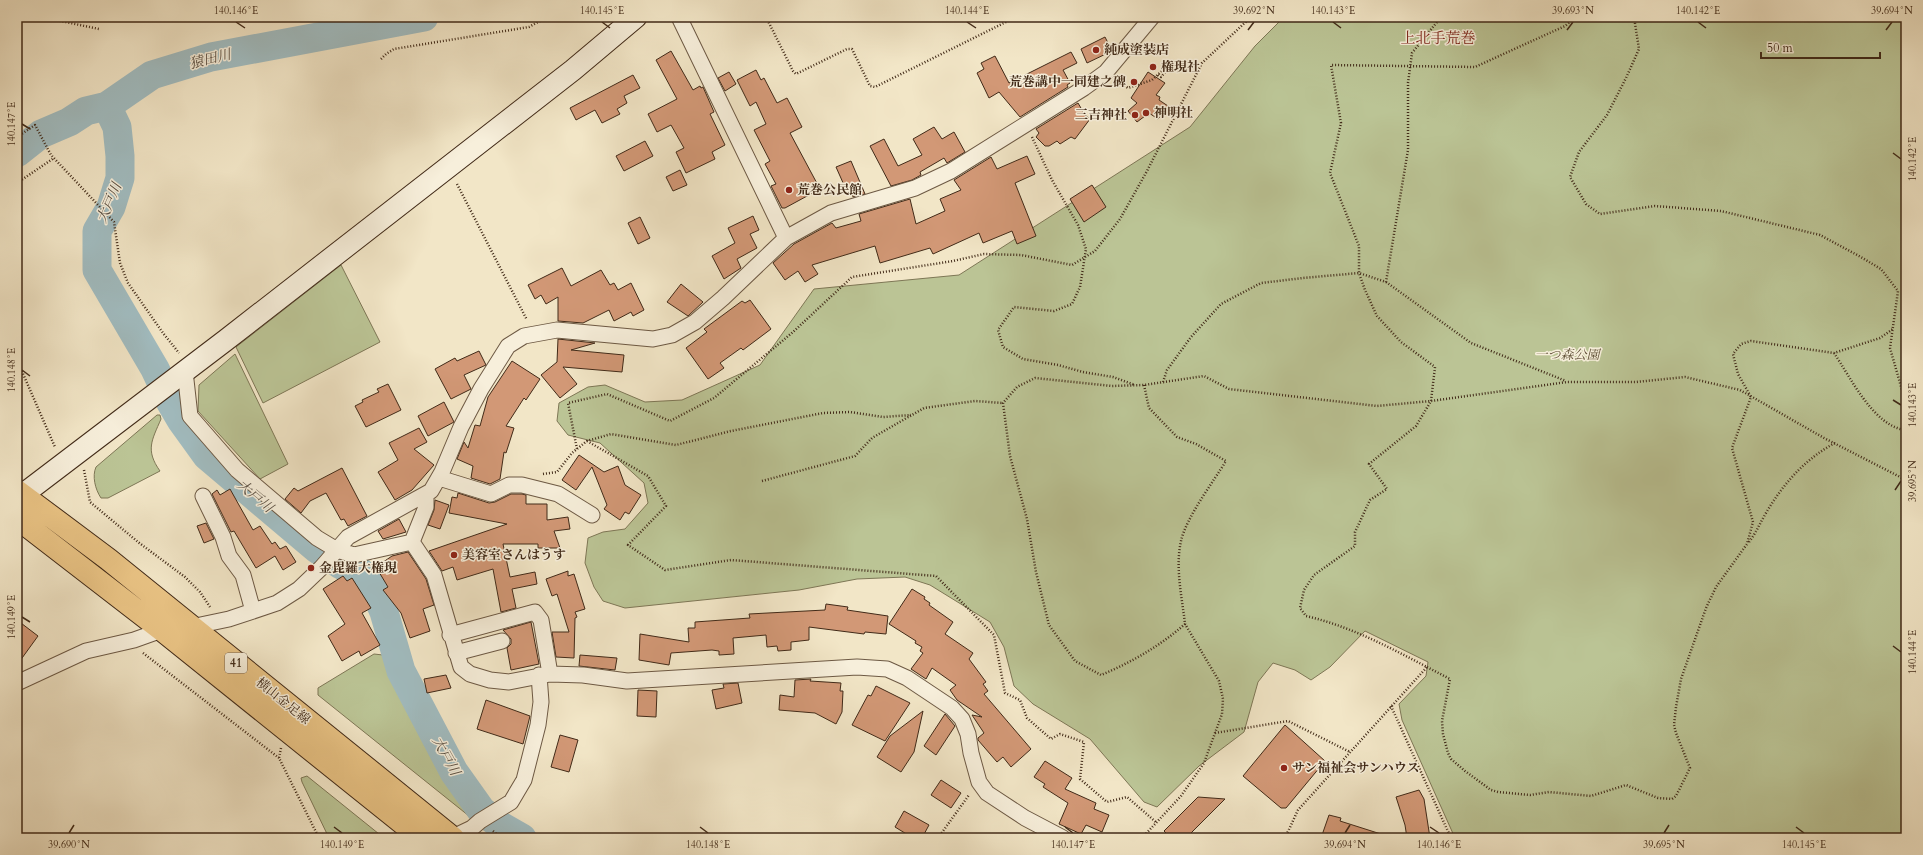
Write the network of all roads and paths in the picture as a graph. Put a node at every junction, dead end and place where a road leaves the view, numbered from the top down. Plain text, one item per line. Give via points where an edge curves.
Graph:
1 (42, 17) edge
2 (547, 17) edge
3 (636, 17) edge
4 (679, 17) edge
5 (766, 17) edge
6 (1016, 17) edge
7 (1152, 17) edge
8 (1251, 17) edge
9 (1441, 17) edge
10 (1576, 17) edge
11 (1634, 17) edge
12 (99, 29) dead end
13 (382, 59) dead end
14 (1410, 66) junction
15 (1158, 75) dead end
16 (1125, 85) dead end
17 (1027, 123) junction
18 (17, 137) edge
19 (54, 158) junction
20 (448, 167) junction
21 (17, 183) edge
22 (786, 238) junction
23 (1359, 274) junction
24 (1386, 282) junction
25 (1893, 329) junction
26 (534, 334) junction
27 (1834, 353) junction
28 (17, 360) edge
29 (180, 374) junction
30 (1164, 382) junction
31 (1567, 382) junction
32 (1137, 385) junction
33 (1144, 385) junction
34 (1906, 395) edge
35 (1751, 397) junction
36 (1431, 401) junction
37 (1003, 403) junction
38 (911, 415) junction
39 (1906, 430) edge
40 (587, 441) junction
41 (1835, 443) junction
42 (577, 449) junction
43 (80, 451) junction
44 (63, 464) junction
45 (542, 474) dead end
46 (439, 478) junction
47 (1906, 480) edge
48 (762, 481) dead end
49 (19, 495) edge
50 (426, 495) junction
51 (203, 496) dead end
52 (592, 515) dead end
53 (17, 518) edge
54 (412, 542) junction
55 (1747, 544) junction
56 (336, 550) junction
57 (253, 611) junction
58 (218, 621) junction
59 (1185, 624) junction
60 (191, 627) junction
61 (162, 630) junction
62 (450, 635) junction
63 (128, 642) junction
64 (502, 642) dead end
65 (456, 653) junction
66 (1427, 667) junction
67 (545, 674) junction
68 (17, 683) edge
69 (1391, 706) junction
70 (284, 728) junction
71 (1215, 733) junction
72 (1350, 752) junction
73 (279, 758) junction
74 (979, 782) junction
75 (1157, 823) junction
76 (319, 838) edge
77 (421, 838) edge
78 (452, 838) edge
79 (938, 838) edge
80 (1063, 838) edge
81 (1142, 838) edge
82 (1285, 838) edge
83 (1452, 838) edge

1 - 12 path
2 - 13 path via 529,27 394,49
3 - 20 street via 573,70
4 - 22 street
5 - 6 path via 796,74 847,49 852,49 870,86 875,87
7 - 17 street via 1106,72
8 - 42 path via 1202,63 1120,219 1095,251 1072,265 1021,255 984,254 852,277 793,332 714,398 670,421 607,394 568,403
9 - 14 path via 1412,53
10 - 14 path via 1565,26 1475,67
11 - 25 path via 1638,49 1607,115 1580,152 1570,177 1586,204 1600,214 1655,206 1721,211 1820,235 1880,269 1898,291
14 - 23 path via 1331,65 1341,123 1330,173 1359,246
14 - 24 path via 1408,150
15 - 16 path via 1139,85 1128,88
17 - 22 street via 951,171 915,188 831,213
17 - 32 path via 1052,180 1078,225 1086,249 1080,287 1072,304 1054,311 1014,307 998,330 1003,347 1023,358 1113,377
18 - 19 path via 35,125
19 - 21 path
19 - 29 path via 114,222 120,263 128,282 162,333 179,353
20 - 26 path
20 - 29 street
22 - 26 street via 695,322 672,335 653,339 558,330
23 - 24 path
23 - 30 path via 1261,283 1221,304 1191,337 1167,370
23 - 36 path via 1377,316 1401,342 1435,367
24 - 31 path via 1471,343
25 - 27 path via 1880,338
25 - 34 path via 1890,348 1902,390
26 - 46 street via 524,336 508,346 492,369 461,427
27 - 35 path via 1751,341 1741,344 1733,354 1738,374
27 - 39 path via 1867,403 1882,420 1898,429
28 - 44 path
29 - 43 street
29 - 56 street via 190,416 211,441 237,470 269,498 317,538
30 - 33 path
30 - 36 path via 1204,376 1229,389 1378,406
31 - 35 path via 1636,382 1685,377 1740,390
31 - 36 path
32 - 33 path
32 - 37 path via 1112,386 1034,378 1017,387
33 - 59 path via 1149,408 1177,437 1196,444 1226,461 1194,511 1181,540 1179,571
35 - 41 path
35 - 55 path via 1732,448 1753,522
36 - 66 path via 1416,426 1369,464 1387,488 1370,500 1355,532 1355,546 1314,575 1304,590 1300,608 1306,616 1335,623 1380,642
37 - 38 path via 975,401 924,408
37 - 59 path via 1010,456 1027,519 1049,625 1075,661 1101,675 1128,664 1168,639
38 - 40 path via 883,417 850,412 823,412 676,445 611,434
38 - 48 path via 872,438 855,456
40 - 42 path
40 - 75 path via 648,476 666,506 628,545 665,570 731,560 936,576 994,635 1005,693 1020,700 1027,718 1051,739 1060,734 1084,742 1080,779 1107,802 1127,797
41 - 47 path
41 - 55 path via 1811,458 1796,472
42 - 45 path via 557,472
43 - 44 street
43 - 58 path via 90,502 185,577 200,592
44 - 49 street
46 - 50 street via 431,492
46 - 52 street via 491,494 509,485 522,485 558,494
49 - 60 main road, 横山金足線 / 41 via 108,559
50 - 54 street via 426,507
50 - 56 street via 348,537
51 - 57 street via 224,537 229,556 243,575
53 - 61 main road, 横山金足線 / 41
54 - 56 street via 354,555
54 - 62 street via 434,575
55 - 66 path via 1716,587 1681,679 1674,725 1690,768 1672,799 1658,798 1626,785 1591,796 1557,792 1530,795 1498,792 1483,786 1451,759 1448,753 1442,721 1450,679
56 - 57 street via 299,589 277,603
57 - 58 street
58 - 60 street
59 - 71 path via 1218,680 1223,699 1222,714
60 - 61 street
60 - 78 main road, 横山金足線 / 41
61 - 63 street
61 - 70 main road, 横山金足線 / 41
62 - 65 street
62 - 67 street via 535,612 541,620
63 - 68 street via 86,651
63 - 73 path
64 - 65 street
65 - 67 street via 461,667 470,674 490,680 516,681
66 - 69 path
67 - 74 street via 583,675 627,681 857,667 887,670 929,692 952,708 962,719
67 - 78 street via 539,717 524,780 511,802
69 - 72 path
69 - 83 path
70 - 73 path
70 - 77 main road, 横山金足線 / 41
71 - 72 path via 1288,721
71 - 75 path via 1204,763 1181,796
72 - 82 path via 1298,810
73 - 76 path
74 - 79 path
74 - 80 street via 987,793 1025,818
75 - 81 path

